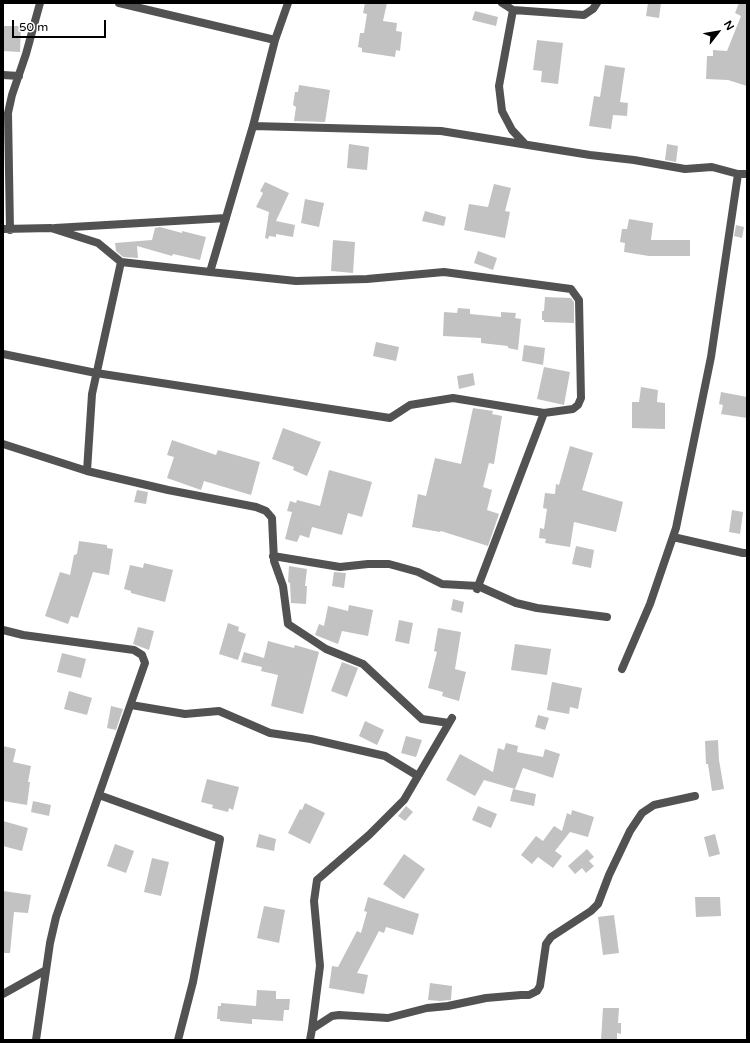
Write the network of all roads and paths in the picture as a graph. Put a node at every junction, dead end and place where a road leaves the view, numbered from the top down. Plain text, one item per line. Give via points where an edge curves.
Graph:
1 (40, 3) edge
2 (119, 3) edge
3 (288, 3) edge
4 (502, 3) edge
5 (597, 3) edge
6 (513, 10) junction
7 (275, 40) junction
8 (3, 75) edge
9 (19, 76) junction
10 (253, 126) junction
11 (526, 144) junction
12 (738, 174) junction
13 (747, 174) edge
14 (226, 218) junction
15 (51, 228) junction
16 (7, 230) edge
17 (120, 262) junction
18 (210, 272) junction
19 (3, 354) edge
20 (96, 373) junction
21 (544, 413) junction
22 (3, 444) edge
23 (87, 471) junction
24 (673, 536) junction
25 (747, 553) edge
26 (274, 556) junction
27 (477, 587) junction
28 (607, 617) dead end
29 (3, 630) edge
30 (622, 669) dead end
31 (131, 704) junction
32 (418, 776) junction
33 (99, 795) junction
34 (695, 796) dead end
35 (46, 970) junction
36 (3, 994) edge
37 (312, 1029) junction
38 (36, 1040) edge
39 (178, 1040) edge
40 (310, 1040) edge

1 - 9 street
2 - 7 street
3 - 7 street
4 - 6 street
5 - 6 street via 584,15
6 - 11 street via 499,86 502,111 512,130
7 - 10 street
8 - 9 street
9 - 16 street via 8,113
10 - 11 street via 441,131
10 - 14 street
11 - 12 street via 685,169 712,167
12 - 13 street
12 - 24 street via 711,357
14 - 15 street
14 - 18 street
15 - 16 street
15 - 17 street via 98,243
17 - 18 street
17 - 20 street
18 - 21 street via 296,281 367,279 444,272 571,289 579,300 581,398 573,409
19 - 20 street
20 - 21 street via 390,418 410,405 453,398
20 - 23 street via 92,394
21 - 27 street
22 - 23 street
23 - 26 street via 168,490 256,506 272,518
24 - 25 street
24 - 30 street via 650,604
26 - 27 street via 340,567 389,564 418,572 442,584
26 - 32 street via 283,586 288,624 326,649 363,664 422,719 450,720
27 - 28 street via 516,603 537,608
29 - 31 street via 134,650 142,655 145,663
31 - 32 street via 185,714 219,711 270,733 311,739 386,756
31 - 33 street
32 - 37 street via 404,800 369,835 317,880 314,901 320,966
33 - 35 street via 56,917
33 - 39 street via 220,839 193,982
34 - 37 street via 654,805 642,813 630,831 598,904 591,912 551,937 546,944 540,986 537,991 530,995 486,998 427,1008 388,1018 332,1016
35 - 36 street
35 - 38 street
37 - 40 street

